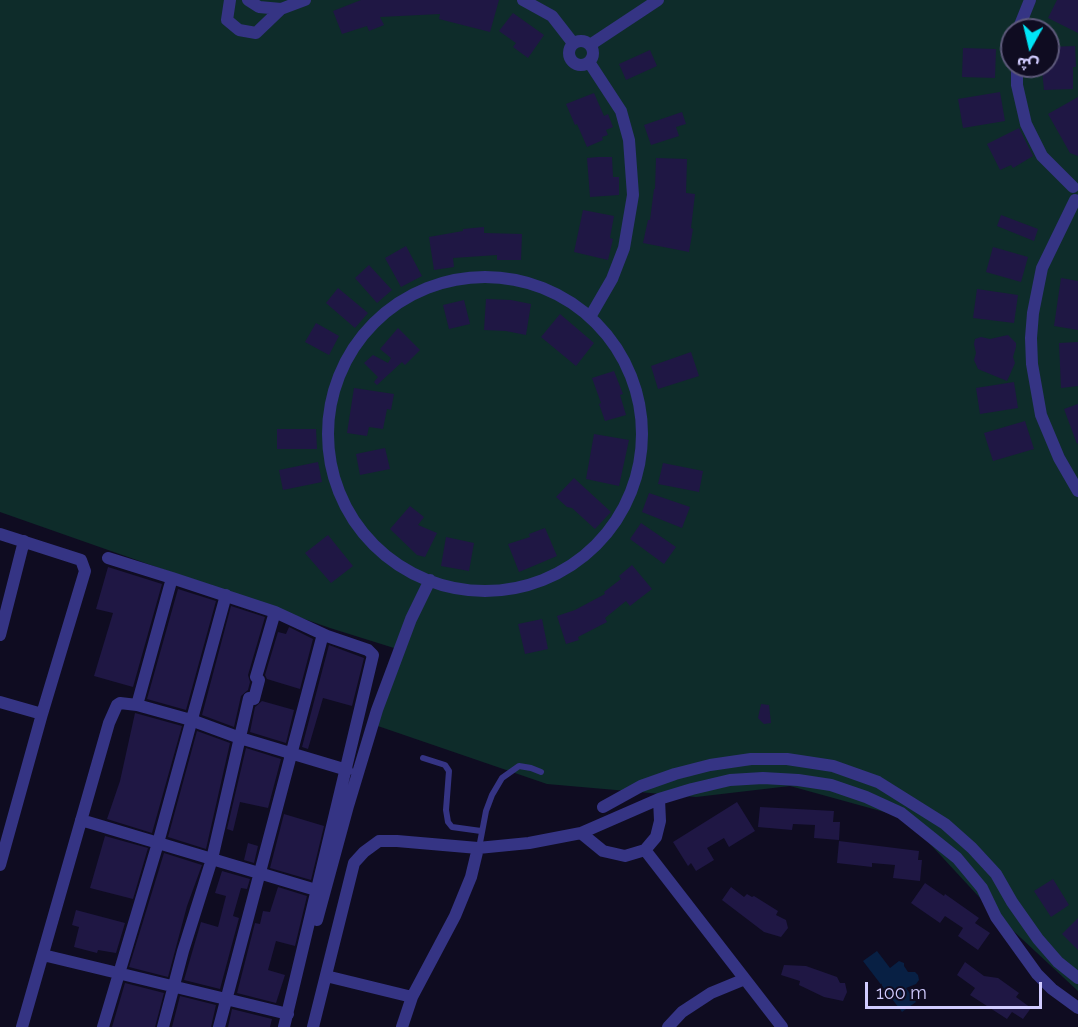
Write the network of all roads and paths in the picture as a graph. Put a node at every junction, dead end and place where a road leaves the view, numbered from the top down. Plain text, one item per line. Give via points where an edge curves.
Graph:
1 (230, 0) edge
2 (248, 0) edge
3 (305, 0) edge
4 (523, 0) edge
5 (658, 0) edge
6 (1030, 0) edge
7 (281, 9) junction
8 (1023, 18) edge
9 (573, 43) junction
10 (590, 45) junction
11 (589, 62) junction
12 (1017, 78) edge
13 (1075, 185) edge
14 (1076, 201) edge
15 (590, 317) junction
16 (1078, 491) edge
17 (0, 534) edge
18 (24, 541) junction
19 (108, 558) dead end
20 (172, 578) junction
21 (430, 580) junction
22 (226, 595) junction
23 (275, 612) junction
24 (323, 634) junction
25 (0, 635) edge
26 (0, 702) edge
27 (137, 705) junction
28 (42, 714) junction
29 (191, 720) junction
30 (240, 738) junction
31 (292, 752) junction
32 (423, 758) dead end
33 (346, 770) junction
34 (542, 772) dead end
35 (659, 799) junction
36 (603, 807) dead end
37 (81, 820) junction
38 (481, 831) junction
39 (581, 833) junction
40 (158, 843) junction
41 (478, 849) junction
42 (645, 850) junction
43 (212, 859) junction
44 (0, 865) edge
45 (260, 873) junction
46 (316, 890) junction
47 (43, 955) junction
48 (119, 973) junction
49 (326, 976) junction
50 (1078, 978) edge
51 (745, 979) junction
52 (173, 986) junction
53 (412, 998) junction
54 (226, 999) junction
55 (1078, 1008) edge
56 (288, 1014) junction
57 (22, 1027) edge
58 (103, 1027) edge
59 (163, 1027) edge
60 (219, 1027) edge
61 (284, 1027) edge
62 (290, 1027) edge
63 (313, 1027) edge
64 (402, 1027) edge
65 (668, 1027) edge
66 (782, 1027) edge

1 - 7 street via 227,20 239,30 256,33
2 - 7 street via 259,7
3 - 7 street
4 - 9 street via 552,16
5 - 10 street
6 - 8 street
9 - 10 street via 582,40
9 - 11 street via 568,52 571,61 580,65
10 - 11 street via 593,54
11 - 15 street via 621,111 629,140 633,195 624,248
12 - 13 street via 1026,124 1042,156 1059,175
13 - 14 street via 1071,194
14 - 16 street via 1042,268 1031,338 1041,415
15 - 21 street via 622,358 640,407 640,458 624,507 592,548 549,577 490,590 463,589
15 - 21 street via 560,297 527,283 480,277 456,280 422,291 391,308 373,324 349,356 330,408 329,456 335,479 343,501 370,541 395,561
17 - 18 street
18 - 25 street
18 - 28 street via 81,560 84,571
19 - 20 street
20 - 22 street
20 - 27 street
21 - 62 street via 396,657 360,761
22 - 23 street
22 - 29 street
23 - 24 street
23 - 30 street via 258,666 254,699 249,698
24 - 31 street
24 - 33 street via 373,655
26 - 28 street
27 - 29 street
27 - 37 street via 120,703 115,708
28 - 44 street
29 - 30 street
29 - 40 street
30 - 31 street
30 - 43 street
31 - 33 street
31 - 45 street
32 - 38 lane via 445,765 449,771 448,822 452,827
33 - 46 street
34 - 38 lane via 519,766 502,778 492,795
35 - 39 street
35 - 42 street via 656,837
35 - 55 street via 730,780 798,780 831,785 901,813 957,858 982,888 996,917 1037,974
36 - 50 street via 641,786 710,765 787,759 834,766 878,782 945,824 996,874 1038,939
37 - 40 street
37 - 47 street
38 - 41 lane
39 - 41 street
39 - 42 street via 603,851 625,856
40 - 43 street
40 - 48 street
41 - 49 street via 379,841 364,852 354,863
41 - 53 street via 455,916
42 - 51 street
43 - 45 street
43 - 52 street
45 - 46 street
45 - 54 street
46 - 56 street
47 - 48 street
47 - 57 street
48 - 52 street
48 - 58 street
49 - 53 street
49 - 63 street
51 - 65 street via 711,993 682,1012
51 - 66 street
52 - 54 street
52 - 59 street
53 - 64 street
54 - 56 street
54 - 60 street
56 - 61 street

